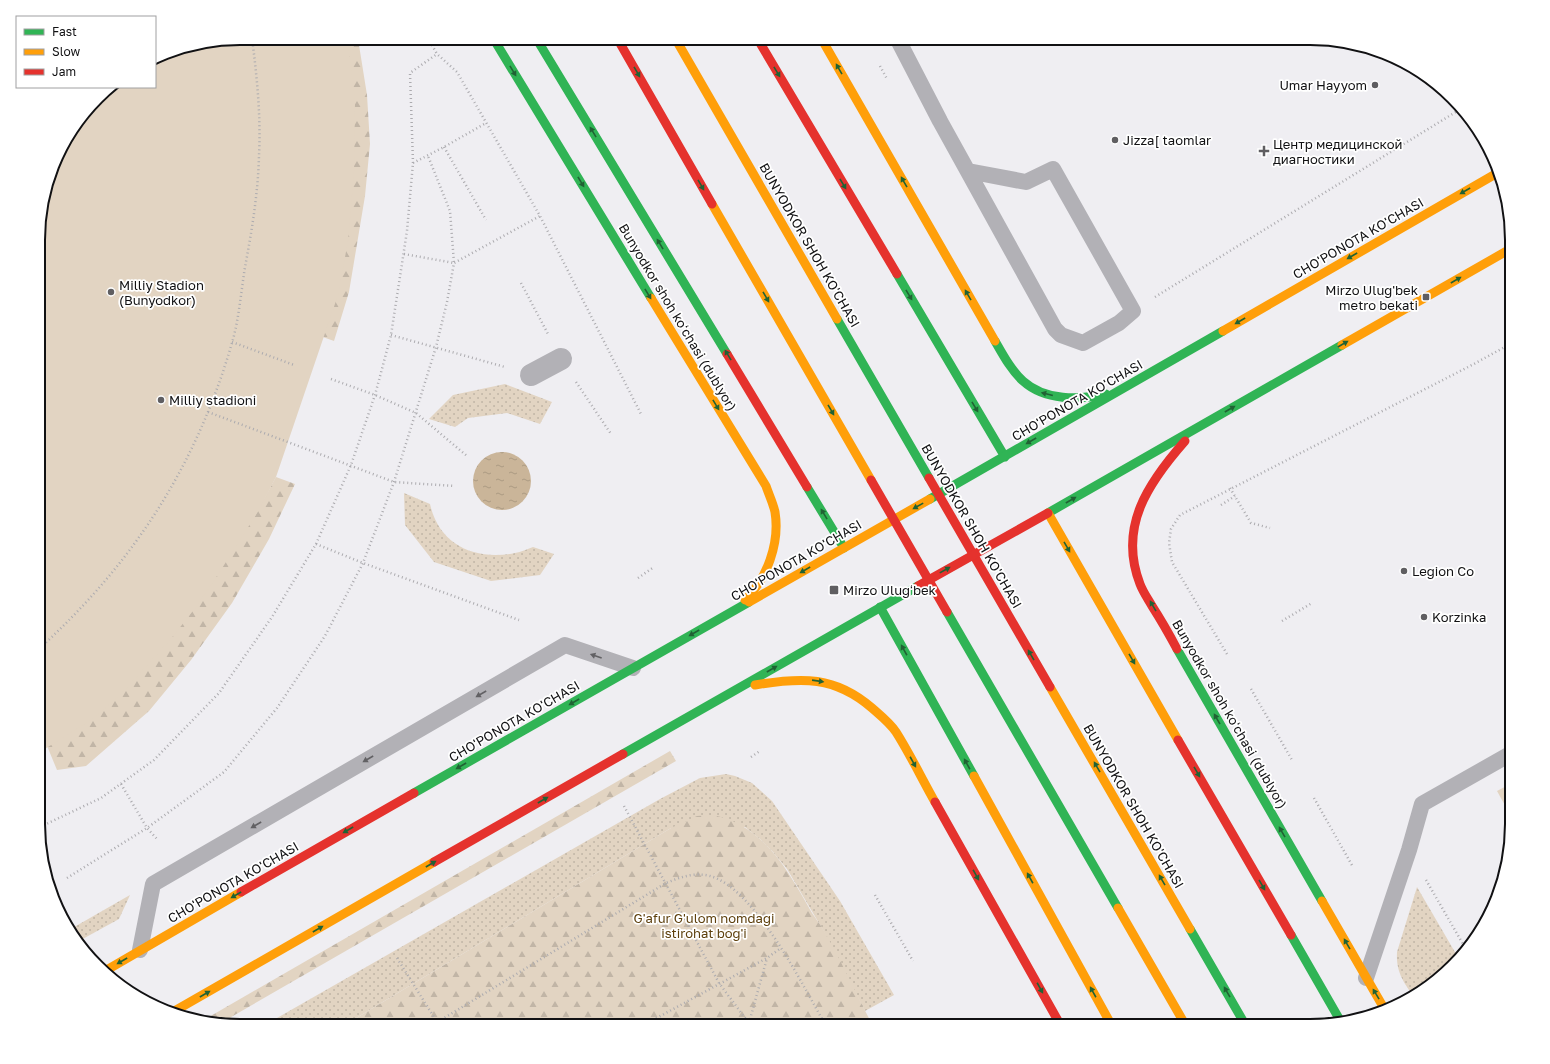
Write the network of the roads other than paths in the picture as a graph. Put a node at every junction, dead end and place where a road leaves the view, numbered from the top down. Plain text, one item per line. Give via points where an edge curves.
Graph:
1 (497, 45) edge
2 (540, 45) edge
3 (621, 45) edge
4 (679, 45) edge
5 (761, 45) edge
6 (825, 45) edge
7 (901, 45) edge
8 (968, 171) junction
9 (1494, 174) edge
10 (1505, 252) edge
11 (561, 359) road end
12 (530, 374) road end
13 (1126, 387) junction
14 (1196, 428) junction
15 (1005, 457) junction
16 (1048, 513) junction
17 (844, 548) junction
18 (880, 607) junction
19 (728, 614) junction
20 (632, 668) junction
21 (726, 696) junction
22 (1505, 757) edge
23 (140, 950) junction
24 (109, 969) edge
25 (1366, 978) junction
26 (1383, 1005) edge
27 (178, 1009) edge
28 (1338, 1017) edge
29 (1057, 1019) edge
30 (1108, 1019) edge
31 (1182, 1019) edge
32 (1242, 1019) edge

1 -> 19 main road, Bunyodkor shoh koʻchasi (dublyor) via 769,493 775,514 775,531 768,562 748,598
17 -> 2 main road
3 -> 31 main road
32 -> 4 main road, BUNYODKOR SHOH KO'CHASI
5 -> 15 main road
13 -> 6 main road via 1094,398 1055,396 1039,392 1025,383 1009,365
7 - 8 lane
8 - 8 lane via 1061,335 1083,343 1119,323 1133,311 1053,169 1026,182
9 -> 13 main road, CHO'PONOTA KO'CHASI
14 -> 10 main road
11 - 12 street
13 -> 15 main road, CHO'PONOTA KO'CHASI
16 -> 14 main road
25 -> 14 main road, Bunyodkor shoh koʻchasi (dublyor) via 1136,574 1132,546 1137,513 1163,468
15 -> 17 main road, CHO'PONOTA KO'CHASI
18 -> 16 main road
16 -> 28 main road
17 -> 19 main road, CHO'PONOTA KO'CHASI
21 -> 18 main road
30 -> 18 main road
19 -> 20 main road, CHO'PONOTA KO'CHASI
20 -> 23 main road, CHO'PONOTA KO'CHASI
20 -> 23 lane via 565,645 153,884
27 -> 21 main road
21 -> 29 main road via 751,686 800,678 840,686 859,696 879,712 895,731
22 - 25 lane via 1422,804
23 -> 24 main road, CHO'PONOTA KO'CHASI
26 -> 25 main road, Bunyodkor shoh koʻchasi (dublyor)

